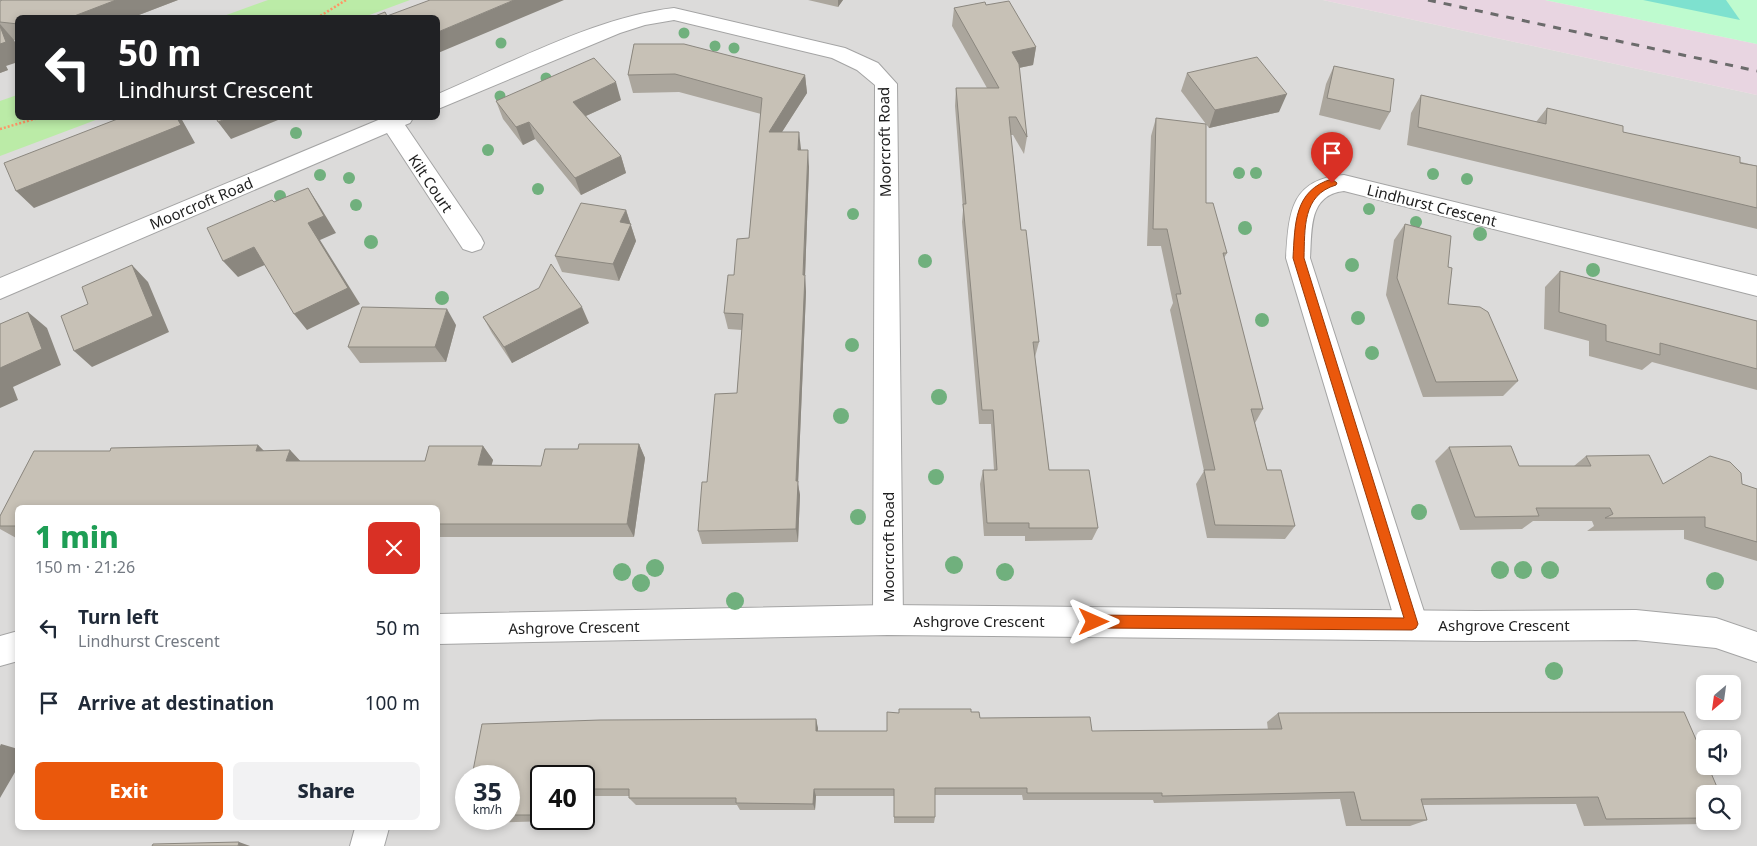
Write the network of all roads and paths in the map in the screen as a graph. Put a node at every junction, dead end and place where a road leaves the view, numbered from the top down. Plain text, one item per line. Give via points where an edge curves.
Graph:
1 (346, 0) edge
2 (322, 15) edge
3 (440, 101) edge
4 (31, 120) edge
5 (396, 120) edge
6 (0, 129) edge
7 (472, 243) dead end
8 (1757, 286) edge
9 (0, 289) edge
10 (888, 620) junction
11 (1412, 624) junction
12 (440, 629) edge
13 (15, 647) edge
14 (1757, 648) edge
15 (0, 651) edge
16 (371, 830) edge
17 (367, 846) edge

1 - 2 path
3 - 10 street, Moorcroft Road via 602,32 659,15 674,14 838,54 861,61 876,71 886,84
4 - 6 path
5 - 7 street, Kilt Court
5 - 9 street, Moorcroft Road
8 - 11 street, Lindhurst Crescent via 1344,183 1322,186 1312,194 1300,230 1298,258
10 - 11 street, Ashgrove Crescent
10 - 12 street, Ashgrove Crescent
11 - 14 street, Ashgrove Crescent via 1636,625 1716,633
13 - 15 street
16 - 17 street

